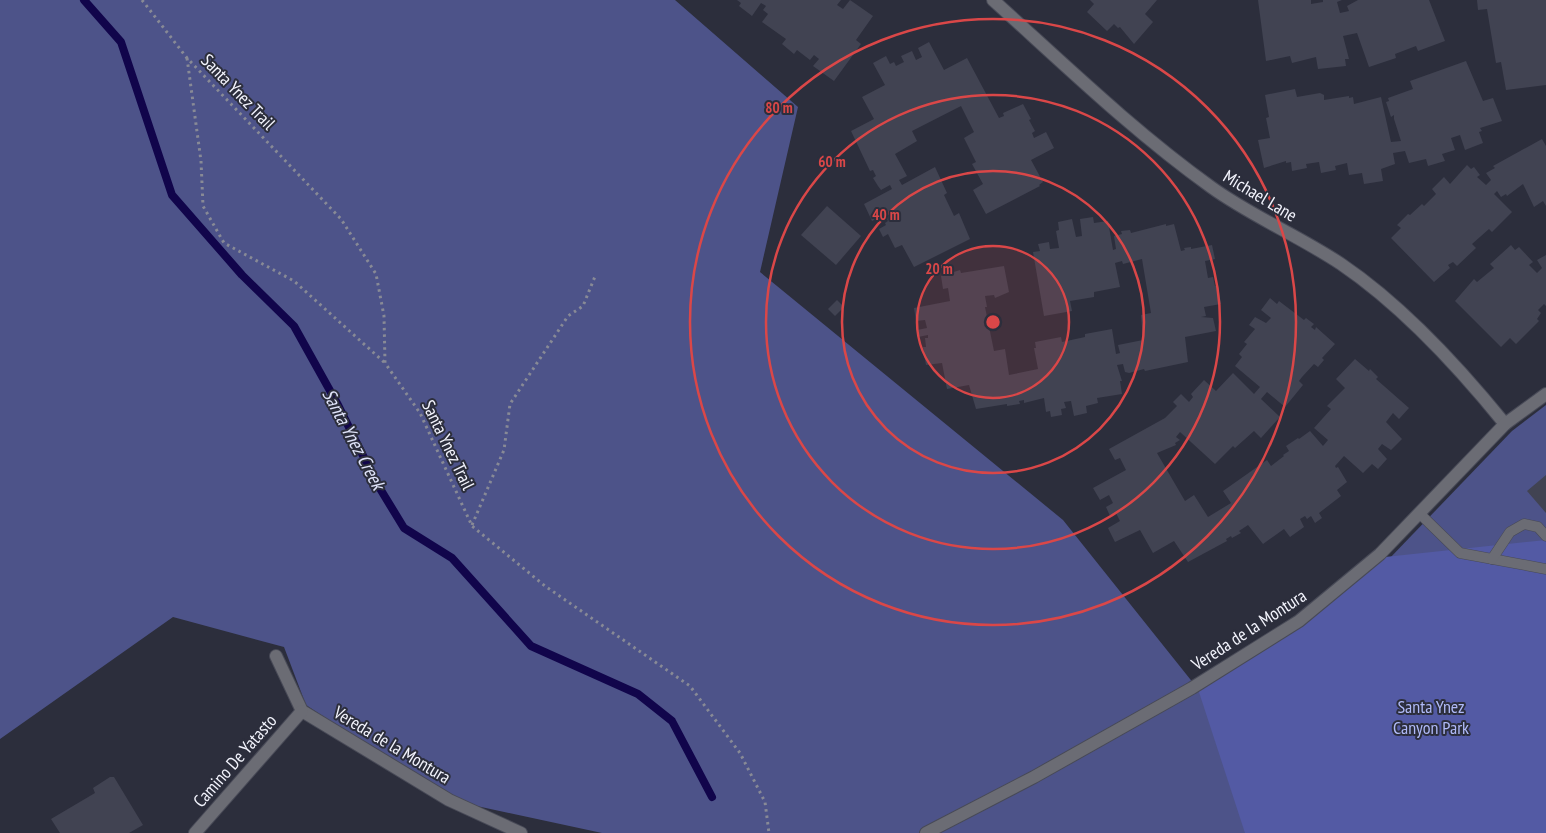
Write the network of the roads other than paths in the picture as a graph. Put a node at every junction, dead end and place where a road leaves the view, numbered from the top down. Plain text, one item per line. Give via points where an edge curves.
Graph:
1 (993, 0) edge
2 (1546, 394) edge
3 (1505, 424) junction
4 (1419, 513) junction
5 (1546, 536) edge
6 (1492, 559) junction
7 (1546, 569) edge
8 (276, 656) dead end
9 (302, 711) junction
10 (194, 833) edge
11 (521, 833) edge
12 (926, 833) edge

1 - 3 street, Michael Lane via 1148,139 1212,188 1341,264 1414,323
2 - 3 street, Vereda de la Montura
3 - 4 street, Vereda de la Montura
4 - 6 lane via 1460,553
4 - 12 street, Vereda de la Montura via 1380,554 1299,621 1192,688 1034,777
5 - 6 lane via 1538,527 1524,524 1510,532
6 - 7 lane
8 - 9 street
9 - 10 street, Camino De Yatasto
9 - 11 street, Vereda de la Montura via 449,800

